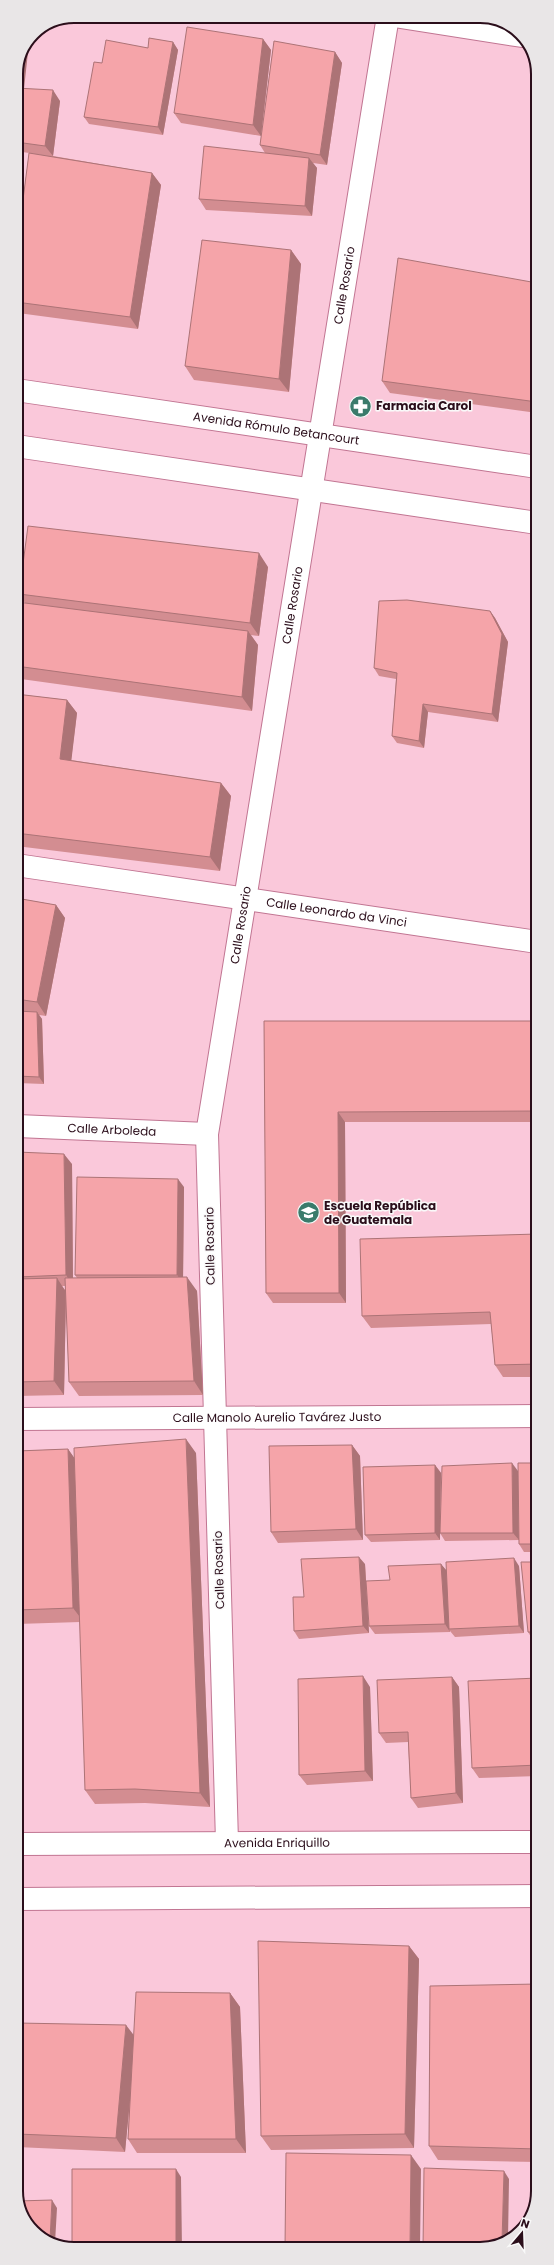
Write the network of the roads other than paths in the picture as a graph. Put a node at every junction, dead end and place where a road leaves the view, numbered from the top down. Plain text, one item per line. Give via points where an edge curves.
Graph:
1 (387, 23) edge
2 (439, 23) edge
3 (512, 34) edge
4 (23, 391) edge
5 (321, 436) junction
6 (23, 447) edge
7 (531, 466) edge
8 (312, 489) junction
9 (531, 522) edge
10 (23, 866) edge
11 (246, 898) junction
12 (531, 941) edge
13 (23, 1126) edge
14 (207, 1134) junction
15 (531, 1416) edge
16 (214, 1418) junction
17 (23, 1419) edge
18 (227, 1842) junction
19 (531, 1842) edge
20 (23, 1844) edge
21 (531, 1896) edge
22 (23, 1899) edge

1 - 5 street, Calle Rosario
2 - 3 street
4 - 5 street, Avenida Rómulo Betancourt
5 - 7 street, Avenida Rómulo Betancourt
5 - 8 street, Calle Rosario
6 - 8 street
8 - 9 street
8 - 11 street, Calle Rosario
10 - 11 street, Calle Leonardo da Vinci
11 - 12 street, Calle Leonardo da Vinci
11 - 14 street, Calle Rosario
13 - 14 street, Calle Arboleda
14 - 16 street, Calle Rosario
15 - 16 street, Calle Manolo Aurelio Tavárez Justo
16 - 17 street, Calle Manolo Aurelio Tavárez Justo
16 - 18 street, Calle Rosario
18 - 19 street, Avenida Enriquillo
18 - 20 street, Avenida Enriquillo
21 - 22 street

